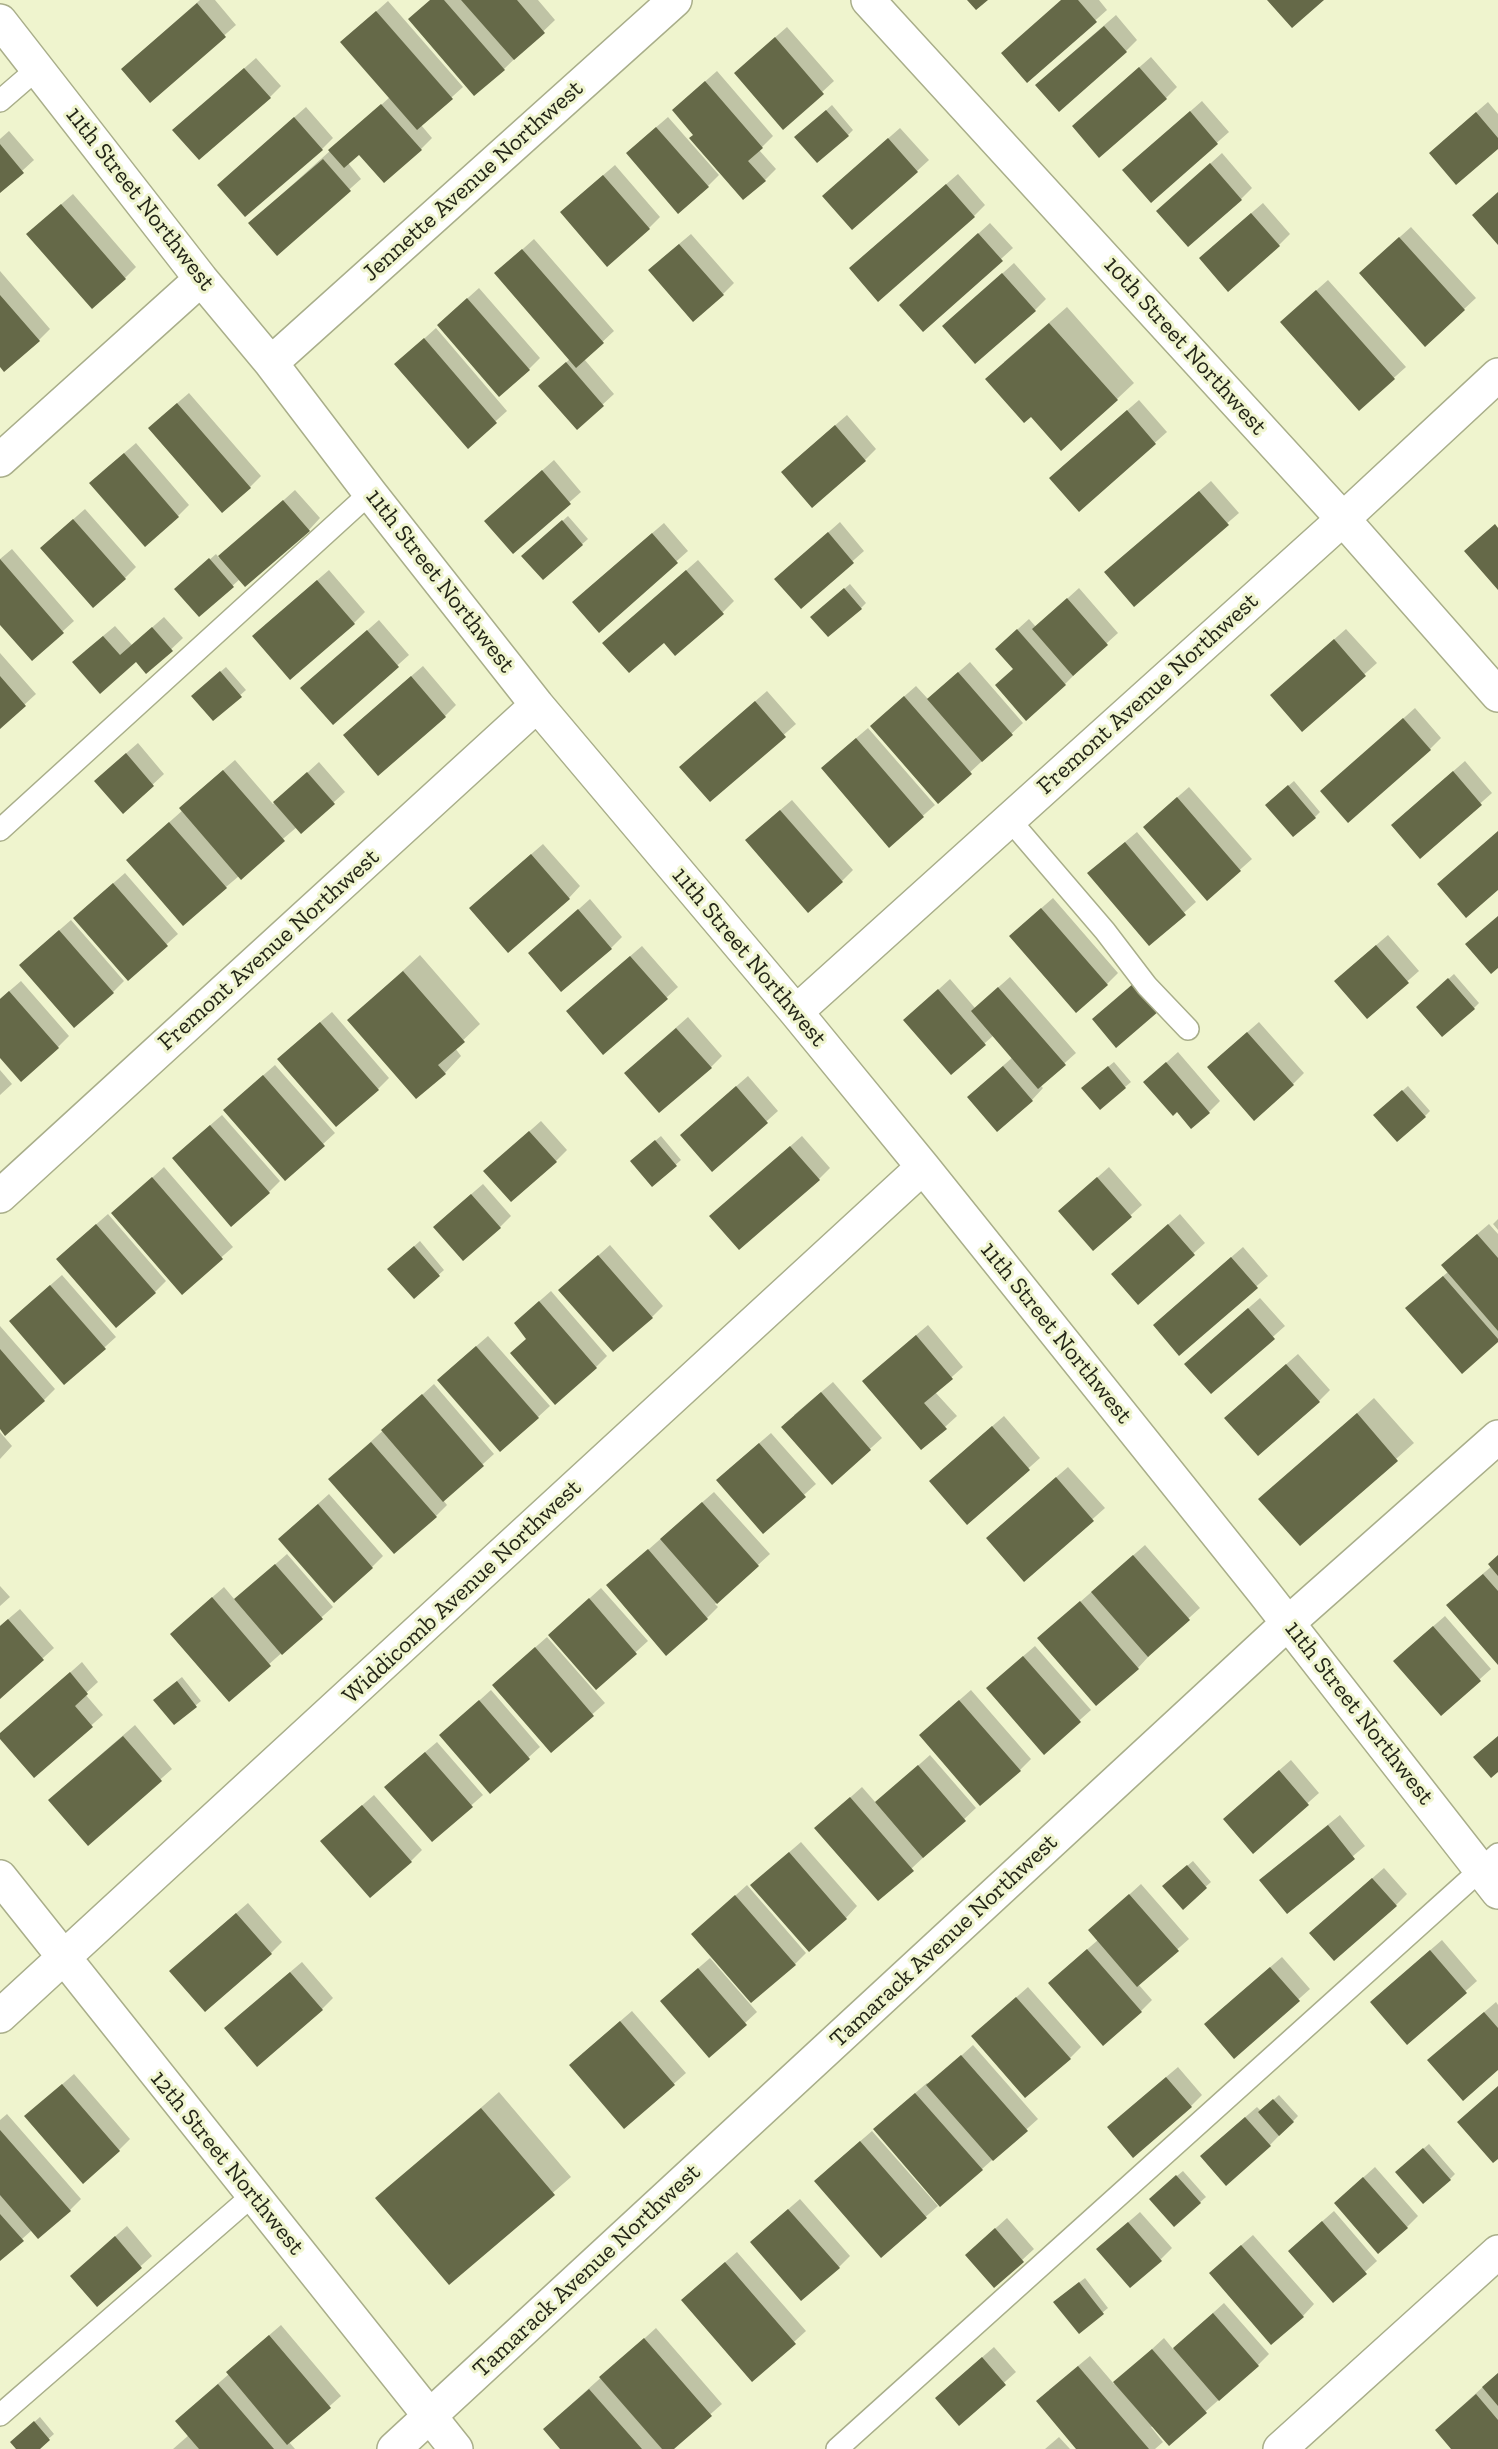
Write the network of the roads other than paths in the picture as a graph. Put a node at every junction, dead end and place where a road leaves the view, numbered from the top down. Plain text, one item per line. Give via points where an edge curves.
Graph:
1 (675, 0) edge
2 (868, 0) edge
3 (0, 21) edge
4 (37, 69) junction
5 (0, 101) edge
6 (201, 279) junction
7 (271, 363) junction
8 (1498, 375) edge
9 (0, 460) edge
10 (370, 493) junction
11 (1343, 519) junction
12 (1498, 695) edge
13 (537, 705) junction
14 (1009, 819) junction
15 (0, 831) edge
16 (796, 1012) junction
17 (1188, 1029) dead end
18 (923, 1167) junction
19 (0, 1196) edge
20 (1498, 1437) edge
21 (1288, 1623) junction
22 (1492, 1872) edge
23 (0, 1877) edge
24 (63, 1959) junction
25 (0, 2016) edge
26 (253, 2195) junction
27 (1498, 2252) edge
28 (0, 2415) edge
29 (430, 2416) junction
30 (394, 2449) edge
31 (456, 2449) edge
32 (837, 2449) edge
33 (1280, 2449) edge

1 - 7 street, Jennette Avenue Northwest
2 - 11 street, 10th Street Northwest
3 - 4 street, 11th Street Northwest
4 - 5 lane
4 - 6 street, 11th Street Northwest
6 - 7 street, 11th Street Northwest
6 - 9 street
7 - 10 street, 11th Street Northwest
8 - 11 street, Fremont Avenue Northwest
10 - 13 street, 11th Street Northwest
10 - 15 lane
11 - 12 street, 10th Street Northwest
11 - 14 street, Fremont Avenue Northwest
13 - 16 street, 11th Street Northwest
13 - 19 street, Fremont Avenue Northwest
14 - 16 street, Fremont Avenue Northwest
14 - 17 lane via 1147,986
16 - 18 street, 11th Street Northwest
18 - 21 street, 11th Street Northwest
18 - 24 street, Widdicomb Avenue Northwest
20 - 21 street, Tamarack Avenue Northwest
21 - 22 street, 11th Street Northwest
21 - 29 street, Tamarack Avenue Northwest
22 - 32 lane
23 - 24 street, 12th Street Northwest
24 - 25 street, Widdicomb Avenue Northwest
24 - 26 street, 12th Street Northwest
26 - 28 lane
26 - 29 street, 12th Street Northwest
27 - 33 street
29 - 30 street, Tamarack Avenue Northwest
29 - 31 street, 12th Street Northwest

